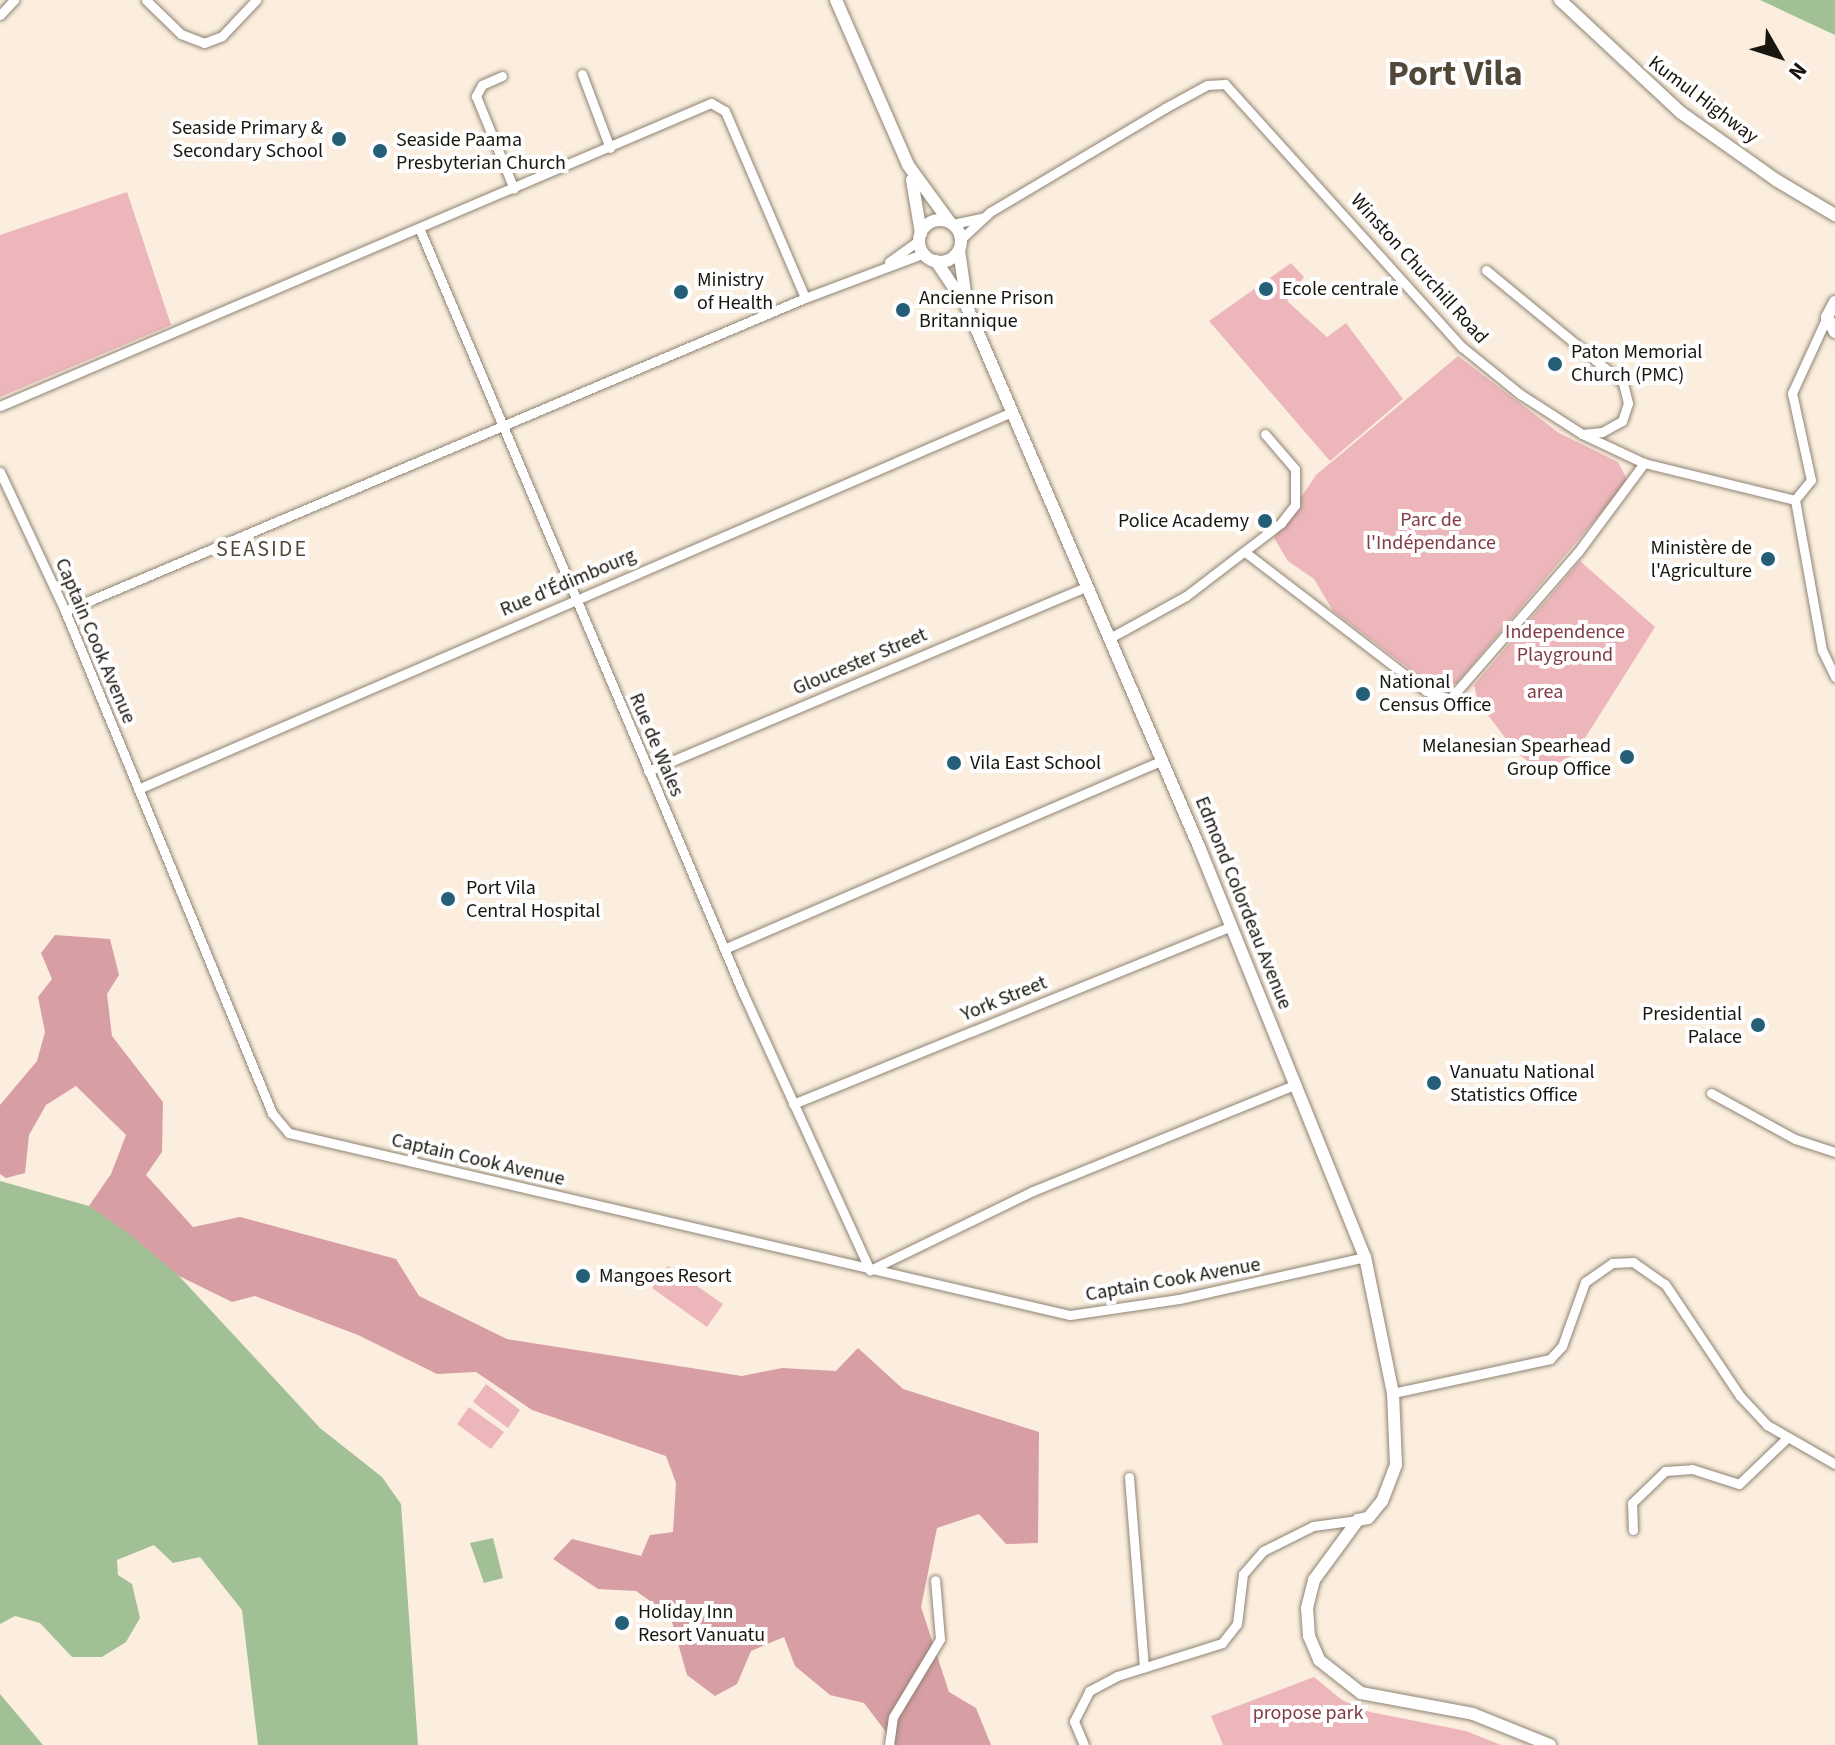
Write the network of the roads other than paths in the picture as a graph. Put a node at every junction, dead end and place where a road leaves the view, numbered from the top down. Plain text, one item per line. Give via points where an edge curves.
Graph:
1 (14, 0) edge
2 (146, 0) edge
3 (256, 0) edge
4 (836, 0) edge
5 (1560, 0) edge
6 (0, 15) edge
7 (582, 74) dead end
8 (502, 76) dead end
9 (610, 148) junction
10 (908, 165) junction
11 (514, 189) junction
12 (1835, 215) edge
13 (982, 218) junction
14 (951, 223) junction
15 (420, 230) junction
16 (920, 237) junction
17 (960, 244) junction
18 (922, 254) junction
19 (936, 261) junction
20 (883, 266) junction
21 (1486, 270) dead end
22 (805, 298) junction
23 (1835, 302) edge
24 (967, 307) junction
25 (1832, 328) edge
26 (1822, 341) joint
27 (1810, 350) junction
28 (0, 406) edge
29 (1012, 412) junction
30 (504, 424) junction
31 (1265, 434) dead end
32 (1582, 434) junction
33 (1644, 463) junction
34 (0, 472) edge
35 (1795, 500) junction
36 (1245, 552) junction
37 (1086, 587) junction
38 (575, 600) junction
39 (65, 611) junction
40 (1108, 639) junction
41 (1835, 677) edge
42 (1162, 760) junction
43 (648, 771) junction
44 (138, 789) junction
45 (1229, 927) junction
46 (724, 949) junction
47 (1296, 1084) junction
48 (1711, 1093) dead end
49 (793, 1104) junction
50 (1835, 1152) edge
51 (1365, 1257) junction
52 (870, 1270) junction
53 (1393, 1393) junction
54 (1787, 1438) junction
55 (1835, 1464) edge
56 (1129, 1477) dead end
57 (1358, 1520) junction
58 (1633, 1530) dead end
59 (935, 1580) dead end
60 (1144, 1667) junction
61 (889, 1745) edge
62 (1084, 1745) edge
63 (1550, 1745) edge

1 - 6 street
2 - 3 street via 181,34 204,43 222,36
4 - 10 street
5 - 12 street, Kumul Highway via 1680,112
7 - 9 street
8 - 11 street via 482,85 476,96
9 - 11 street
9 - 22 street via 718,104
10 - 14 street
10 - 16 street
11 - 15 street
13 - 14 street
13 - 17 street
13 - 32 street, Winston Churchill Road via 1207,85 1225,84 1462,347
14 - 16 street via 928,224
14 - 17 street
15 - 28 street
15 - 30 street, Rue de Wales
16 - 18 street
16 - 20 street
17 - 19 street
17 - 24 street
18 - 19 street
18 - 20 street
19 - 24 street
20 - 22 street
21 - 32 street via 1623,383 1628,403 1622,421 1602,432
22 - 30 street
23 - 25 street
24 - 29 street, Edmond Colordeau Avenue
25 - 26 street
25 - 27 street
26 - 27 street
27 - 35 street via 1792,393 1811,480
29 - 37 street, Edmond Colordeau Avenue
29 - 38 street, Rue d'Édimbourg
30 - 38 street, Rue de Wales
30 - 39 street
31 - 36 street via 1295,469 1295,505
32 - 33 street, Winston Churchill Road
33 - 35 street, Winston Churchill Road
33 - 36 street via 1578,552 1450,699 1426,691
34 - 39 street, Captain Cook Avenue
35 - 41 street via 1822,650
36 - 40 street via 1186,596
37 - 40 street, Edmond Colordeau Avenue
37 - 43 street, Gloucester Street
38 - 43 street, Rue de Wales
38 - 44 street, Rue d'Édimbourg
39 - 44 street, Captain Cook Avenue
40 - 42 street, Edmond Colordeau Avenue
42 - 45 street, Edmond Colordeau Avenue
42 - 46 street
43 - 46 street, Rue de Wales
44 - 52 street, Captain Cook Avenue via 272,1113 289,1133
45 - 47 street, Edmond Colordeau Avenue
45 - 49 street, York Street
46 - 49 street, Rue de Wales
47 - 51 street, Edmond Colordeau Avenue
47 - 52 street via 1033,1191
48 - 50 street via 1795,1139
49 - 52 street, Rue de Wales
51 - 52 street, Captain Cook Avenue via 1179,1299 1070,1315
51 - 53 street, Edmond Colordeau Avenue
53 - 54 street via 1550,1359 1562,1346 1585,1282 1612,1263 1633,1262 1665,1284 1740,1396
53 - 57 street, Edmond Colordeau Avenue via 1398,1437 1394,1477 1368,1518
54 - 55 street
54 - 58 street via 1739,1484 1692,1469 1665,1471 1632,1503
56 - 60 street
57 - 60 street via 1313,1526 1263,1551 1243,1574 1232,1635 1222,1643
57 - 63 street, Edmond Colordeau Avenue via 1314,1580 1307,1608 1309,1636 1319,1660 1361,1693 1473,1714
59 - 61 street via 940,1639 893,1717
60 - 62 street via 1104,1681 1084,1698 1074,1721

